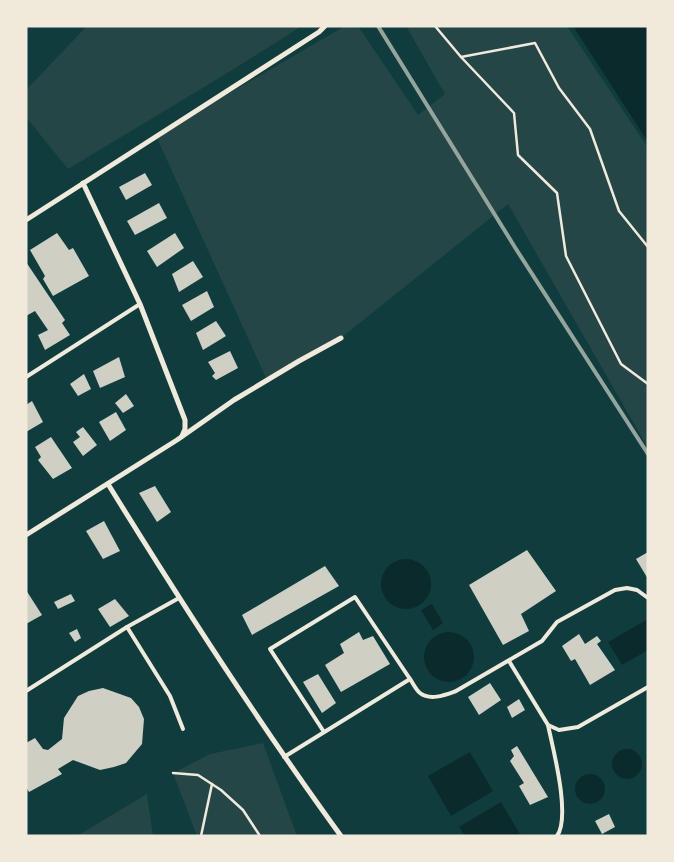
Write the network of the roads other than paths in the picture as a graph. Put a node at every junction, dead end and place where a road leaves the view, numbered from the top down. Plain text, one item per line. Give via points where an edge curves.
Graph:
1 (325, 26) edge
2 (83, 183) junction
3 (26, 220) edge
4 (140, 304) junction
5 (341, 338) dead end
6 (26, 377) edge
7 (182, 436) junction
8 (108, 484) junction
9 (26, 535) edge
10 (179, 598) junction
11 (648, 598) edge
12 (127, 627) junction
13 (509, 661) junction
14 (410, 679) junction
15 (648, 687) edge
16 (26, 692) edge
17 (548, 725) junction
18 (183, 729) dead end
19 (324, 732) junction
20 (284, 757) junction
21 (341, 836) edge
22 (557, 836) edge

1 - 2 street
2 - 3 street
2 - 4 street
4 - 6 lane
4 - 7 street via 185,420
5 - 7 street via 234,400
7 - 8 street
8 - 9 street
8 - 10 street
10 - 12 lane
10 - 20 street
11 - 13 lane via 637,590 615,590 557,622 542,641
12 - 16 lane
12 - 18 lane via 170,696
13 - 14 lane via 441,696 429,697 420,693
13 - 17 lane
14 - 19 lane
14 - 19 lane via 354,597 270,649
15 - 17 lane via 578,727 558,730
17 - 22 lane via 561,800 562,818
19 - 20 lane
20 - 21 street

